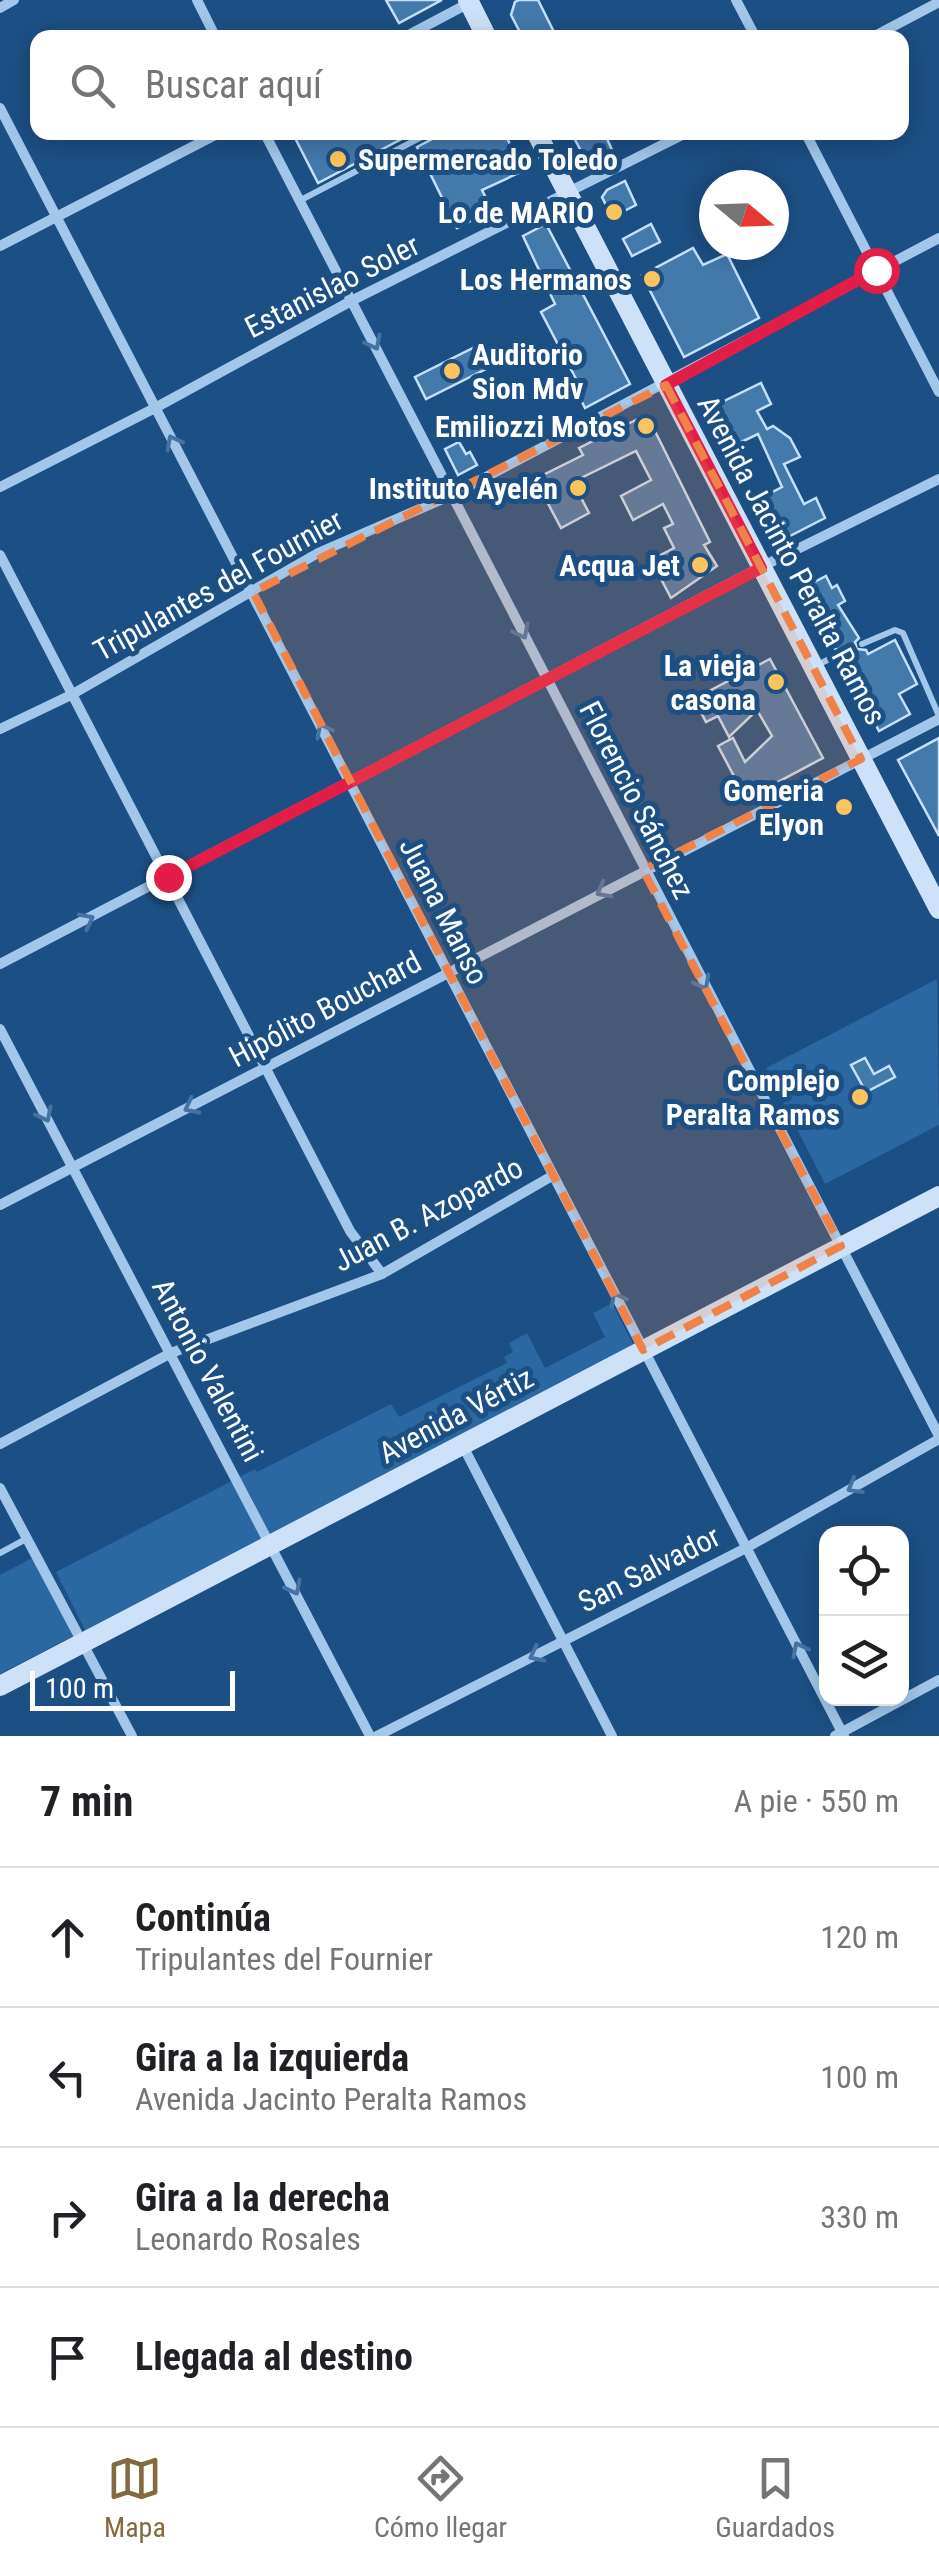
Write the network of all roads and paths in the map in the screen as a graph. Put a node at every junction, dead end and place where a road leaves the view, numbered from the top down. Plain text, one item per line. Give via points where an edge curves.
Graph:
1 (14, 0) edge
2 (197, 0) edge
3 (736, 0) edge
4 (470, 1) edge
5 (939, 2) edge
6 (0, 8) edge
7 (212, 30) edge
8 (417, 30) edge
9 (483, 30) edge
10 (752, 30) edge
11 (886, 30) edge
12 (0, 108) edge
13 (205, 140) edge
14 (268, 140) edge
15 (416, 140) edge
16 (540, 140) edge
17 (673, 140) edge
18 (809, 140) edge
19 (569, 195) junction
20 (299, 201) junction
21 (56, 217) junction
22 (939, 238) edge
23 (0, 246) edge
24 (876, 270) junction
25 (352, 300) junction
26 (666, 385) junction
27 (939, 392) edge
28 (155, 408) junction
29 (939, 479) edge
30 (0, 487) edge
31 (452, 496) junction
32 (0, 555) edge
33 (761, 568) junction
34 (253, 592) junction
35 (862, 644) dead end
36 (838, 655) dead end
37 (813, 666) junction
38 (547, 680) junction
39 (70, 695) junction
40 (939, 718) edge
41 (0, 729) edge
42 (862, 759) junction
43 (350, 783) junction
44 (644, 870) junction
45 (168, 877) junction
46 (939, 909) edge
47 (0, 964) edge
48 (448, 973) junction
49 (0, 1028) edge
50 (268, 1068) junction
51 (72, 1168) junction
52 (552, 1176) junction
53 (939, 1196) edge
54 (0, 1204) edge
55 (841, 1246) junction
56 (382, 1274) junction
57 (644, 1350) junction
58 (171, 1353) junction
59 (939, 1437) edge
60 (0, 1444) edge
61 (463, 1446) junction
62 (0, 1488) edge
63 (27, 1538) junction
64 (272, 1545) junction
65 (746, 1548) junction
66 (0, 1553) edge
67 (563, 1641) junction
68 (83, 1642) junction
69 (939, 1680) edge
70 (0, 1686) edge
71 (840, 1735) edge
72 (132, 1736) edge
73 (373, 1736) edge
74 (612, 1736) edge

1 - 6 street
2 - 7 street
3 - 10 street
4 - 8 street
4 - 9 street
5 - 11 street
12 - 21 street, Juana Manso
13 - 21 street
14 - 20 street, Florencio Sánchez
15 - 20 lane
16 - 19 street, Avenida Jacinto Peralta Ramos
17 - 19 street, Estanislao Soler
18 - 24 street
19 - 25 street, Estanislao Soler
19 - 26 street, Avenida Jacinto Peralta Ramos
20 - 25 street, Florencio Sánchez
21 - 23 street
21 - 28 street, Juana Manso
22 - 24 street, Tripulantes del Fournier
24 - 26 street, Tripulantes del Fournier
24 - 27 street
25 - 28 street, Estanislao Soler
25 -> 31 street, Florencio Sánchez
26 - 31 street, Tripulantes del Fournier
26 - 33 street, Avenida Jacinto Peralta Ramos
28 - 30 street, Estanislao Soler
34 -> 28 street, Juana Manso
29 - 33 street
31 - 34 street, Tripulantes del Fournier via 318,553
31 -> 38 street, Florencio Sánchez
32 - 39 street
33 - 37 street, Avenida Jacinto Peralta Ramos
33 - 38 street
34 - 39 street, Tripulantes del Fournier
43 -> 34 street, Juana Manso
35 - 40 lane via 903,633
36 - 37 lane
37 - 42 street, Avenida Jacinto Peralta Ramos
38 - 43 street
38 - 44 street, Florencio Sánchez
39 - 41 street, Tripulantes del Fournier
39 - 45 street
40 - 42 street, Hipólito Bouchard
42 - 44 street, Hipólito Bouchard
42 - 46 street, Avenida Jacinto Peralta Ramos
43 - 45 street
43 - 48 street, Juana Manso
44 -> 48 street, Hipólito Bouchard
44 -> 55 street, Florencio Sánchez
47 -> 45 street
45 - 50 street
48 - 50 street, Hipólito Bouchard
48 - 52 street, Juana Manso
49 -> 51 street, Antonio Valentini
50 -> 51 street, Hipólito Bouchard
50 - 56 street via 350,1232
51 - 54 street, Hipólito Bouchard
51 - 58 street, Antonio Valentini
52 - 56 street, Juan B. Azopardo
57 -> 52 street, Juana Manso
53 - 55 street, Avenida Vértiz
55 - 57 street, Avenida Vértiz
55 - 59 street, Florencio Sánchez
56 - 58 street, Juan B. Azopardo
57 - 61 street, Avenida Vértiz
57 - 65 street, Juana Manso
58 - 60 street, Juan B. Azopardo
58 - 64 street, Antonio Valentini
59 -> 65 street, San Salvador
61 - 64 street, Avenida Vértiz
61 - 67 street
62 - 63 street
63 - 66 lane
63 - 68 street
64 - 68 street, Avenida Vértiz
64 -> 73 street, Antonio Valentini
65 - 67 street, San Salvador
71 -> 65 street, Juana Manso
67 -> 73 street, San Salvador
67 - 74 street
68 - 70 street, Avenida Vértiz
68 - 72 street
69 - 71 street

